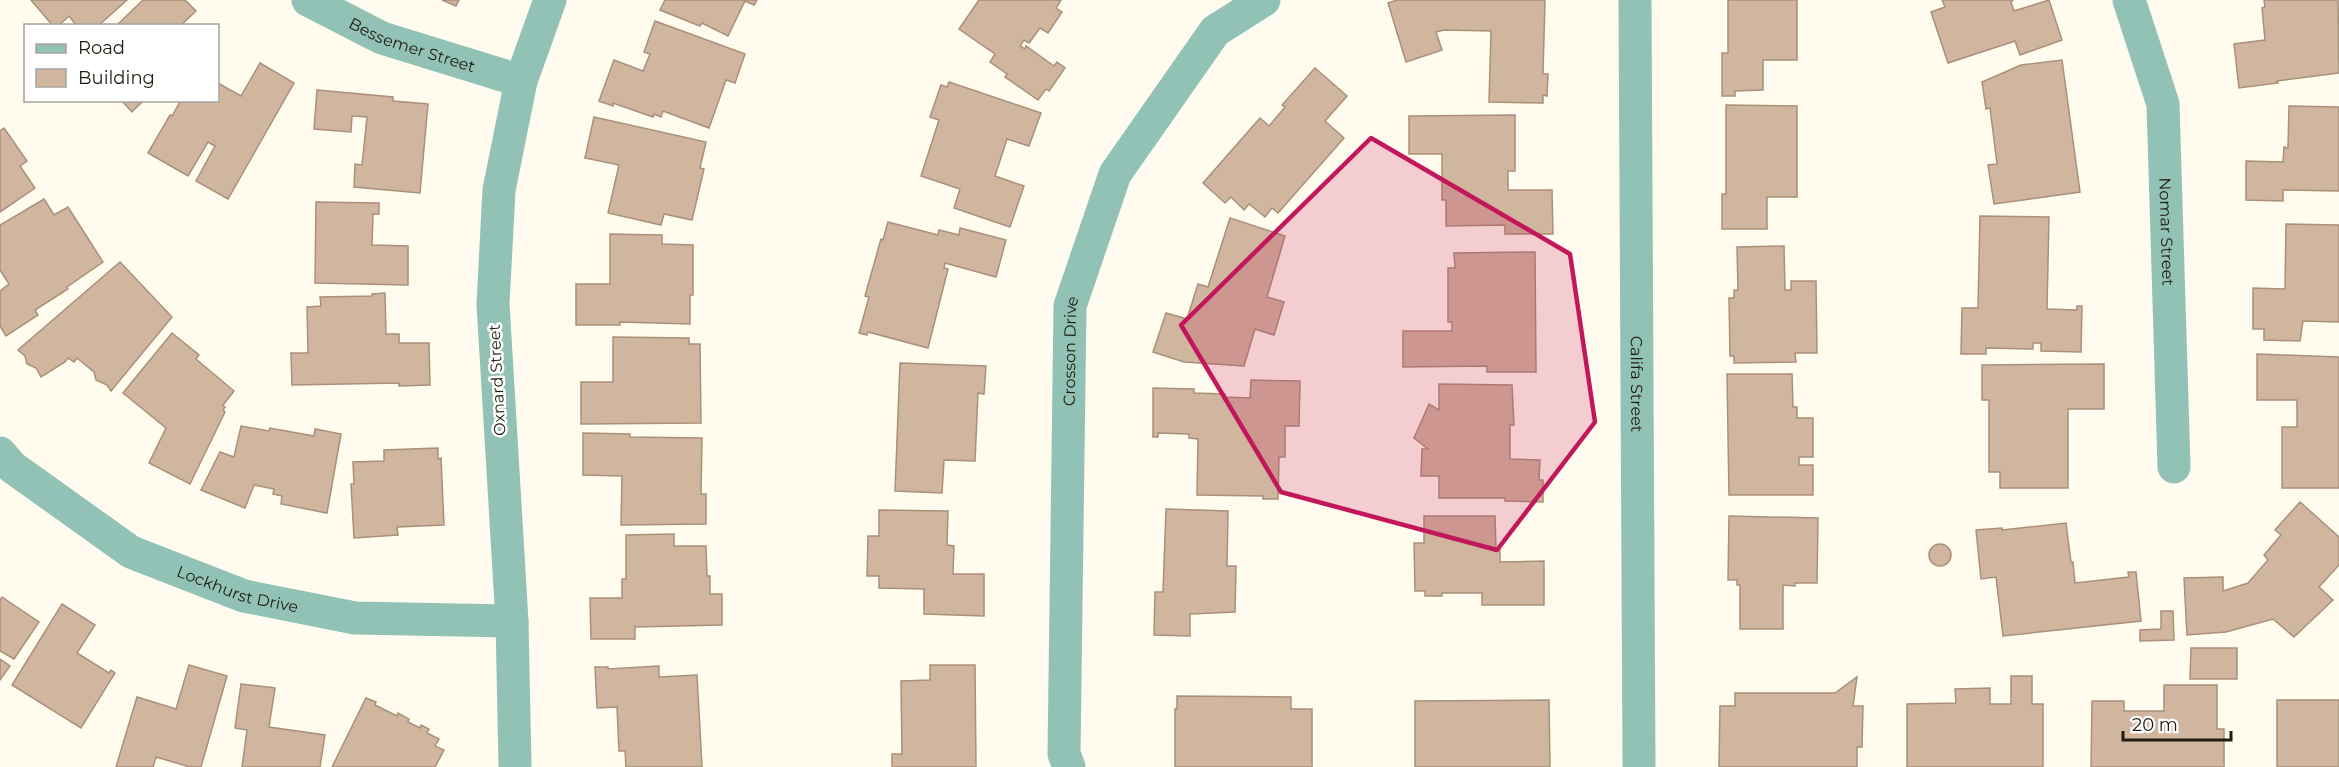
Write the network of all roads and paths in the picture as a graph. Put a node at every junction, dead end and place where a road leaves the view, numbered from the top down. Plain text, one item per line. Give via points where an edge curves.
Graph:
1 (308, 0) edge
2 (550, 0) edge
3 (1264, 0) edge
4 (1635, 0) edge
5 (2129, 0) edge
6 (521, 81) junction
7 (0, 453) edge
8 (2174, 467) dead end
9 (512, 621) junction
10 (515, 767) edge
11 (1069, 767) edge
12 (1639, 767) edge

1 - 6 street, Bessemer Street via 382,38
2 - 6 street, Oxnard Street
3 - 11 street, Crosson Drive via 1215,31 1115,174 1070,306 1064,754
4 - 12 street, Califa Street
5 - 8 street, Nomar Street via 2163,104
6 - 9 street, Oxnard Street via 499,190 493,304
7 - 9 street, Lockhurst Drive via 12,467 131,552 244,596 355,618
9 - 10 street, Oxnard Street

